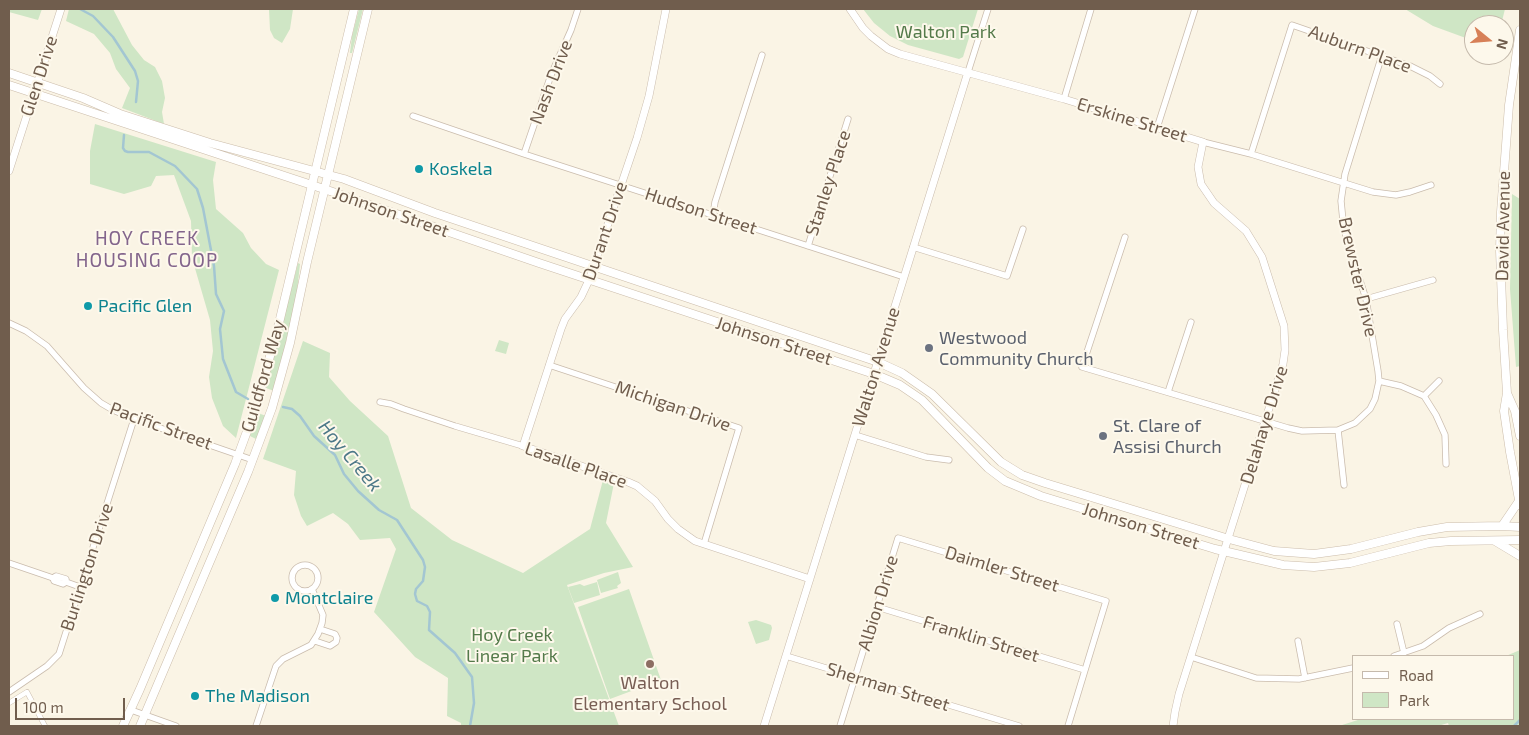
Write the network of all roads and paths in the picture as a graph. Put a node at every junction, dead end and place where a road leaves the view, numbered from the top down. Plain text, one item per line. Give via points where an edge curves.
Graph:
1 (60, 9) edge
2 (354, 9) edge
3 (368, 9) edge
4 (578, 9) edge
5 (666, 9) edge
6 (850, 9) edge
7 (988, 9) edge
8 (1091, 9) edge
9 (1195, 9) edge
10 (1520, 30) edge
11 (762, 55) dead end
12 (1382, 55) junction
13 (968, 72) junction
14 (9, 73) edge
15 (37, 82) junction
16 (1440, 84) dead end
17 (9, 85) edge
18 (33, 93) junction
19 (1064, 99) junction
20 (413, 116) dead end
21 (848, 119) dead end
22 (1157, 128) junction
23 (1203, 142) junction
24 (524, 154) junction
25 (1250, 154) junction
26 (9, 171) edge
27 (316, 171) junction
28 (328, 175) junction
29 (1343, 183) junction
30 (312, 185) junction
31 (1431, 185) dead end
32 (621, 186) junction
33 (325, 189) junction
34 (713, 216) junction
35 (1023, 229) dead end
36 (1125, 237) dead end
37 (808, 246) junction
38 (913, 247) junction
39 (594, 267) junction
40 (904, 277) junction
41 (589, 280) junction
42 (1433, 280) dead end
43 (1366, 299) junction
44 (1192, 322) dead end
45 (9, 323) edge
46 (878, 362) junction
47 (549, 365) junction
48 (874, 374) junction
49 (1379, 381) junction
50 (1439, 381) dead end
51 (1168, 392) junction
52 (1507, 393) junction
53 (1424, 396) junction
54 (380, 402) dead end
55 (134, 420) junction
56 (1266, 422) junction
57 (1338, 430) junction
58 (855, 435) junction
59 (1520, 436) edge
60 (523, 446) junction
61 (239, 454) junction
62 (253, 460) junction
63 (949, 460) dead end
64 (1446, 464) dead end
65 (1344, 485) dead end
66 (1520, 503) edge
67 (1502, 526) junction
68 (1520, 527) edge
69 (898, 538) joint
70 (1229, 539) junction
71 (1493, 540) junction
72 (1520, 540) edge
73 (704, 544) junction
74 (1225, 552) junction
75 (1520, 556) edge
76 (9, 563) edge
77 (810, 579) junction
78 (80, 586) junction
79 (312, 589) junction
80 (877, 607) junction
81 (1480, 614) dead end
82 (1397, 624) dead end
83 (320, 629) junction
84 (315, 641) junction
85 (1298, 641) dead end
86 (1404, 653) junction
87 (1397, 655) edge
88 (786, 656) junction
89 (1191, 657) junction
90 (1352, 668) edge
91 (1085, 670) junction
92 (856, 677) junction
93 (1305, 678) junction
94 (9, 692) edge
95 (9, 703) edge
96 (131, 710) junction
97 (144, 716) junction
98 (45, 726) edge
99 (123, 726) edge
100 (140, 726) edge
101 (176, 726) edge
102 (256, 726) edge
103 (764, 726) edge
104 (840, 726) edge
105 (1019, 726) edge
106 (1068, 726) edge
107 (1174, 726) edge

1 - 15 street, Glen Drive
2 - 27 main road, Guildford Way
3 - 28 main road, Guildford Way
4 - 24 street, Nash Drive
5 - 32 street, Durant Drive via 649,96
6 - 13 street, Erskine Street via 863,28 888,49
7 - 13 street, Walton Avenue
8 - 19 street
9 - 22 street
10 - 52 main road, David Avenue via 1509,105 1501,212 1501,288
11 - 34 street via 715,200
12 - 16 street, Auburn Place via 1410,66
12 - 25 street, Auburn Place via 1292,25
12 - 29 street, Brewster Drive
13 - 19 street, Erskine Street
13 - 38 street, Walton Avenue
14 - 15 main road, Johnson Street
15 - 18 street, Glen Drive
15 - 27 main road, Johnson Street via 210,144
17 - 18 main road, Johnson Street
18 - 26 street, Glen Drive
18 - 30 main road, Johnson Street
19 - 22 street, Erskine Street
20 - 24 street, Hudson Street
21 - 37 street, Stanley Place
22 - 23 street, Erskine Street
23 - 25 street, Erskine Street
23 - 56 street, Delahaye Drive via 1198,167 1201,184 1214,204 1246,231 1258,247 1284,326 1283,364
24 - 32 street, Hudson Street
25 - 29 street, Erskine Street
27 - 28 main road, Johnson Street
27 - 30 main road, Guildford Way
28 - 33 main road, Guildford Way
28 - 39 main road, Johnson Street
29 - 31 street, Erskine Street via 1373,192 1396,194
29 - 43 street, Brewster Drive via 1342,220
30 - 33 main road, Johnson Street
30 - 61 main road, Guildford Way via 271,354
32 - 34 street, Hudson Street
32 - 39 street, Durant Drive
33 - 41 main road, Johnson Street
33 - 62 main road, Guildford Way via 285,363
34 - 37 street, Hudson Street
35 - 38 street via 1007,276
36 - 51 street, Brewster Drive via 1082,367
37 - 40 street, Hudson Street
38 - 40 street, Walton Avenue
39 - 41 street, Durant Drive
39 - 46 main road, Johnson Street
40 - 46 street, Walton Avenue
41 - 47 street, Durant Drive via 565,319
41 - 48 main road, Johnson Street
42 - 43 street
43 - 49 street, Brewster Drive
44 - 51 street
45 - 55 street, Pacific Street via 47,346 100,403
46 - 48 street, Walton Avenue
46 - 70 main road, Johnson Street via 902,373 932,394 1001,462 1022,475
47 - 60 street, Durant Drive
47 - 73 street, Michigan Drive via 739,428
48 - 58 street, Walton Avenue
48 - 74 main road, Johnson Street via 900,385 922,400 988,468 1005,481 1041,496
49 - 53 street
49 - 57 street, Brewster Drive via 1375,399 1366,413 1355,424
50 - 53 street
51 - 56 street, Brewster Drive
52 - 59 main road, David Avenue via 1516,411
52 - 66 main road, David Avenue via 1504,411
53 - 64 street via 1445,435
54 - 60 street, Lasalle Place
55 - 61 street, Pacific Street
55 - 78 street, Burlington Drive
56 - 57 street, Brewster Drive via 1302,431
56 - 70 street, Delahaye Drive
57 - 65 street
58 - 63 street via 926,457
58 - 77 street, Walton Avenue
60 - 73 street, Lasalle Place via 633,484 655,501 678,529
61 - 62 street, Pacific Street
61 - 96 main road, Guildford Way
62 - 97 main road, Guildford Way
66 - 67 main road
67 - 68 main road, Johnson Street
67 - 70 main road, Johnson Street via 1441,528 1351,549 1314,554 1274,551
69 - 80 street, Albion Drive
69 - 91 street, Daimler Street via 1106,601
70 - 74 street, Delahaye Drive
71 - 72 main road, Johnson Street
71 - 74 main road, Johnson Street via 1429,543 1350,563 1314,567 1283,566
71 - 75 main road
73 - 77 street, Lasalle Place
74 - 89 street, Delahaye Drive
76 - 78 street via 54,581
77 - 88 street, Walton Avenue
78 - 94 street, Burlington Drive via 56,658
79 - 79 street via 317,582 317,572 310,566 300,566 292,574 293,584 301,590
79 - 83 street via 323,615
80 - 91 street, Franklin Street
80 - 92 street, Albion Drive
81 - 86 street via 1455,624 1423,646
82 - 86 street
83 - 84 street
83 - 84 street via 335,634 336,642 330,646
84 - 102 street via 276,666
85 - 93 street
86 - 87 street
88 - 92 street, Sherman Street
88 - 103 street, Walton Avenue
89 - 93 street via 1256,678
89 - 107 street, Delahaye Drive via 1176,705
90 - 93 street
91 - 106 street
92 - 104 street, Albion Drive
92 - 105 street, Sherman Street
95 - 98 street via 27,692
96 - 97 street
96 - 99 main road, Guildford Way
97 - 100 main road, Guildford Way
97 - 101 street

